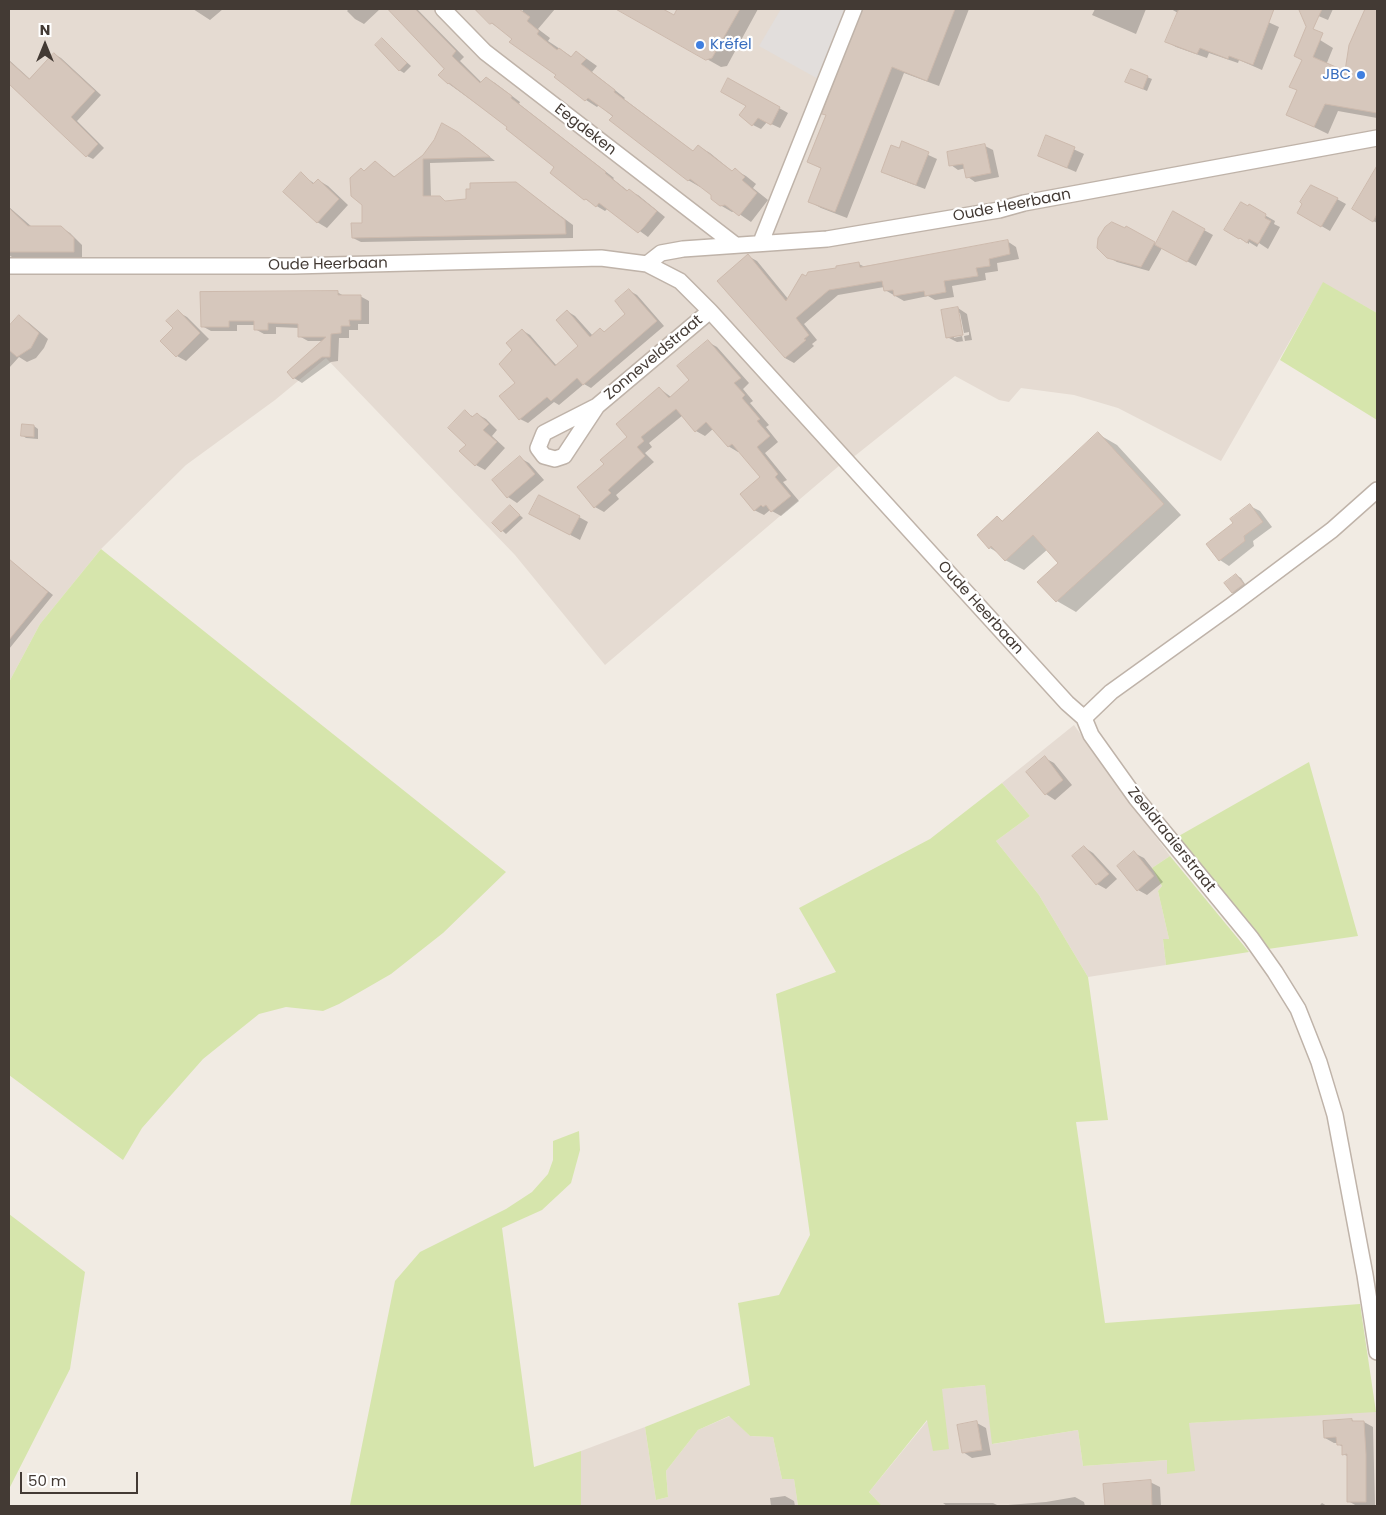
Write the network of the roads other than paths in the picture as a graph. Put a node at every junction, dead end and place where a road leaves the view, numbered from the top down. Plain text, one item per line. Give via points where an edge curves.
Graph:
1 (443, 9) edge
2 (854, 9) edge
3 (1377, 138) edge
4 (761, 242) junction
5 (734, 244) junction
6 (646, 264) junction
7 (9, 266) edge
8 (710, 311) junction
9 (597, 406) dead end
10 (1377, 490) edge
11 (1084, 718) junction
12 (1377, 1352) edge

1 - 5 street, Eegdeken via 485,52
2 - 4 street
3 - 4 street, Oude Heerbaan via 1024,202 924,224 827,239
4 - 5 street, Oude Heerbaan
5 - 6 street, Oude Heerbaan via 683,248 661,254
6 - 7 street, Oude Heerbaan via 602,258 293,266
6 - 8 street, Oude Heerbaan via 680,281
8 - 9 street, Zonneveldstraat
8 - 11 street, Oude Heerbaan
10 - 11 street via 1332,530 1112,692
11 - 12 street, Zeeldraaierstraat via 1091,735 1136,798 1251,938 1298,1009 1319,1062 1335,1116

